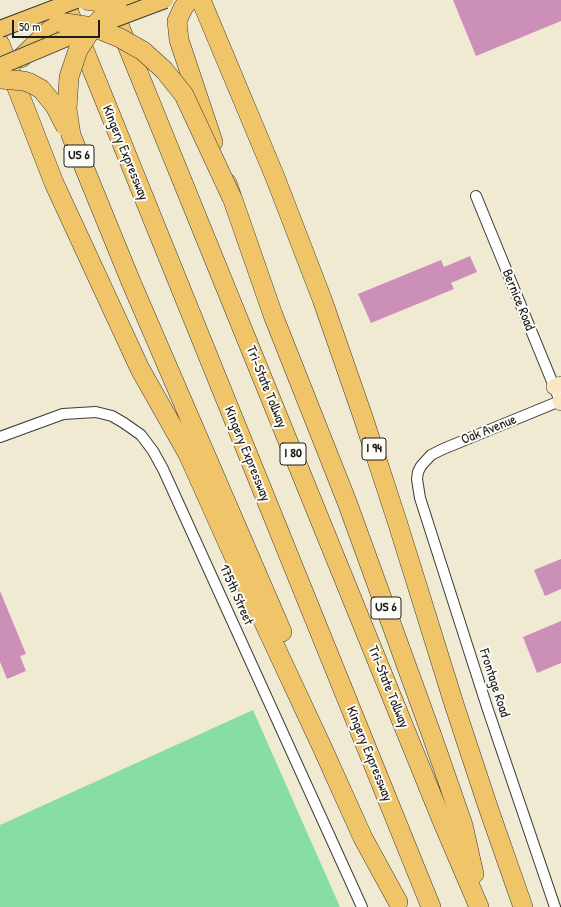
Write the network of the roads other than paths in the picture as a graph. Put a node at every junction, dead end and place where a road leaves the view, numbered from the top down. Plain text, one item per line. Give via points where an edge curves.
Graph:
1 (64, 0) edge
2 (77, 0) edge
3 (84, 0) edge
4 (153, 0) edge
5 (165, 0) edge
6 (189, 0) edge
7 (201, 0) edge
8 (116, 1) edge
9 (58, 22) junction
10 (4, 27) edge
11 (93, 27) junction
12 (0, 44) edge
13 (21, 58) junction
14 (0, 66) edge
15 (0, 79) edge
16 (71, 135) junction
17 (476, 196) dead end
18 (232, 198) junction
19 (559, 394) edge
20 (0, 437) edge
21 (421, 466) joint
22 (399, 904) edge
23 (362, 907) edge
24 (431, 907) edge
25 (480, 907) edge
26 (523, 907) edge
27 (555, 907) edge

1 - 24 highway, Kingery Expressway
2 - 9 highway
2 - 10 main road, bridge
3 - 8 highway, bridge
4 - 8 highway via 137,3
5 - 11 main road, bridge
6 - 18 highway, US 6, bridge via 177,20 179,40
7 - 26 highway, I 94 via 275,177 345,366 454,704
8 - 11 highway, US 6, bridge
8 - 25 highway, Tri-State Tollway / I 80 via 440,816
9 - 10 highway, bridge
9 - 11 highway, bridge
9 - 13 highway, bridge
11 - 13 main road, bridge
11 - 16 highway, US 6, bridge via 78,50 69,77 67,109
11 - 18 highway, bridge via 135,46 174,81 184,95
12 - 22 highway via 54,183 137,362 188,454 252,600 363,838
13 - 14 main road, bridge
15 - 16 highway, bridge via 24,81 41,89 55,106
16 - 22 highway, US 6, bridge via 131,282
17 - 19 street, Bernice Road
18 - 25 highway, US 6 via 273,315 347,502 432,736 463,825
19 - 21 street, Oak Avenue via 431,455
20 - 23 street, 175th Street via 63,414 96,412 112,416 141,435 163,469
21 - 27 street, Frontage Road via 417,479 420,498

